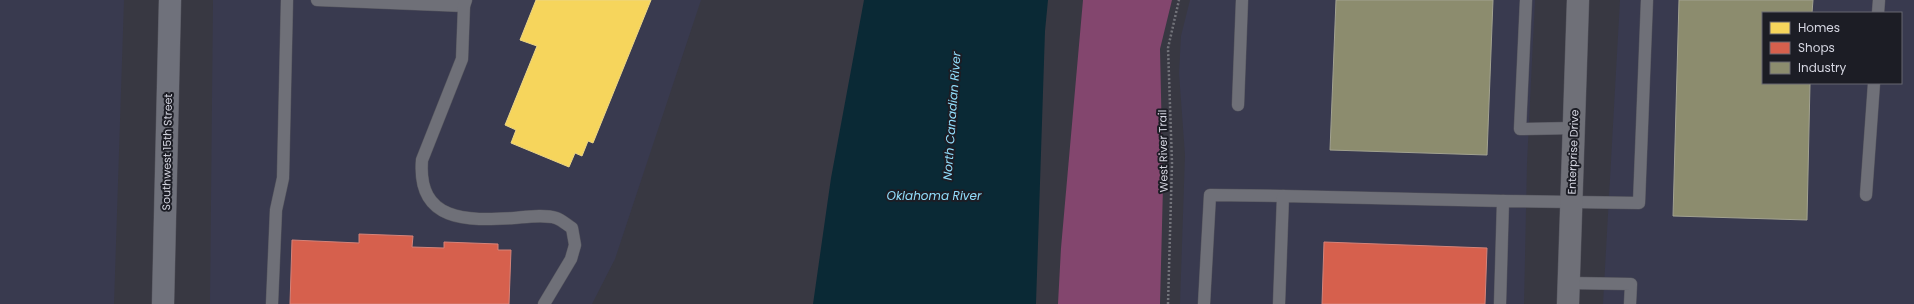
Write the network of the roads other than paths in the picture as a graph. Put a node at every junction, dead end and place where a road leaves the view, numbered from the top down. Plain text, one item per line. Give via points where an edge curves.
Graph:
1 (170, 0) edge
2 (287, 0) edge
3 (317, 0) edge
4 (1242, 0) edge
5 (1526, 0) edge
6 (1578, 0) edge
7 (1648, 0) edge
8 (1879, 0) edge
9 (375, 1) edge
10 (465, 3) edge
11 (1878, 12) edge
12 (1874, 84) edge
13 (1238, 105) dead end
14 (1574, 128) junction
15 (1866, 195) dead end
16 (1283, 196) junction
17 (1503, 201) junction
18 (1572, 202) junction
19 (1569, 293) edge
20 (164, 304) edge
21 (272, 304) edge
22 (544, 304) edge
23 (1204, 304) edge
24 (1279, 304) edge
25 (1500, 304) edge
26 (1630, 304) edge

1 - 20 main road, Southwest 15th Street
2 - 21 lane via 283,178 276,210
3 - 9 lane
4 - 13 lane
5 - 14 lane via 1520,129
6 - 14 street, Enterprise Drive
7 - 18 lane via 1639,203
8 - 11 lane
9 - 10 lane
10 - 22 lane via 462,60 422,160 421,177 424,193 433,205 454,217 556,218 572,228 575,245 571,259
12 - 15 lane
14 - 18 street, Enterprise Drive
16 - 17 lane
16 - 23 lane via 1210,195
16 - 24 lane
17 - 18 lane
17 - 25 lane
18 - 19 street, Enterprise Drive
19 - 26 lane via 1631,284

